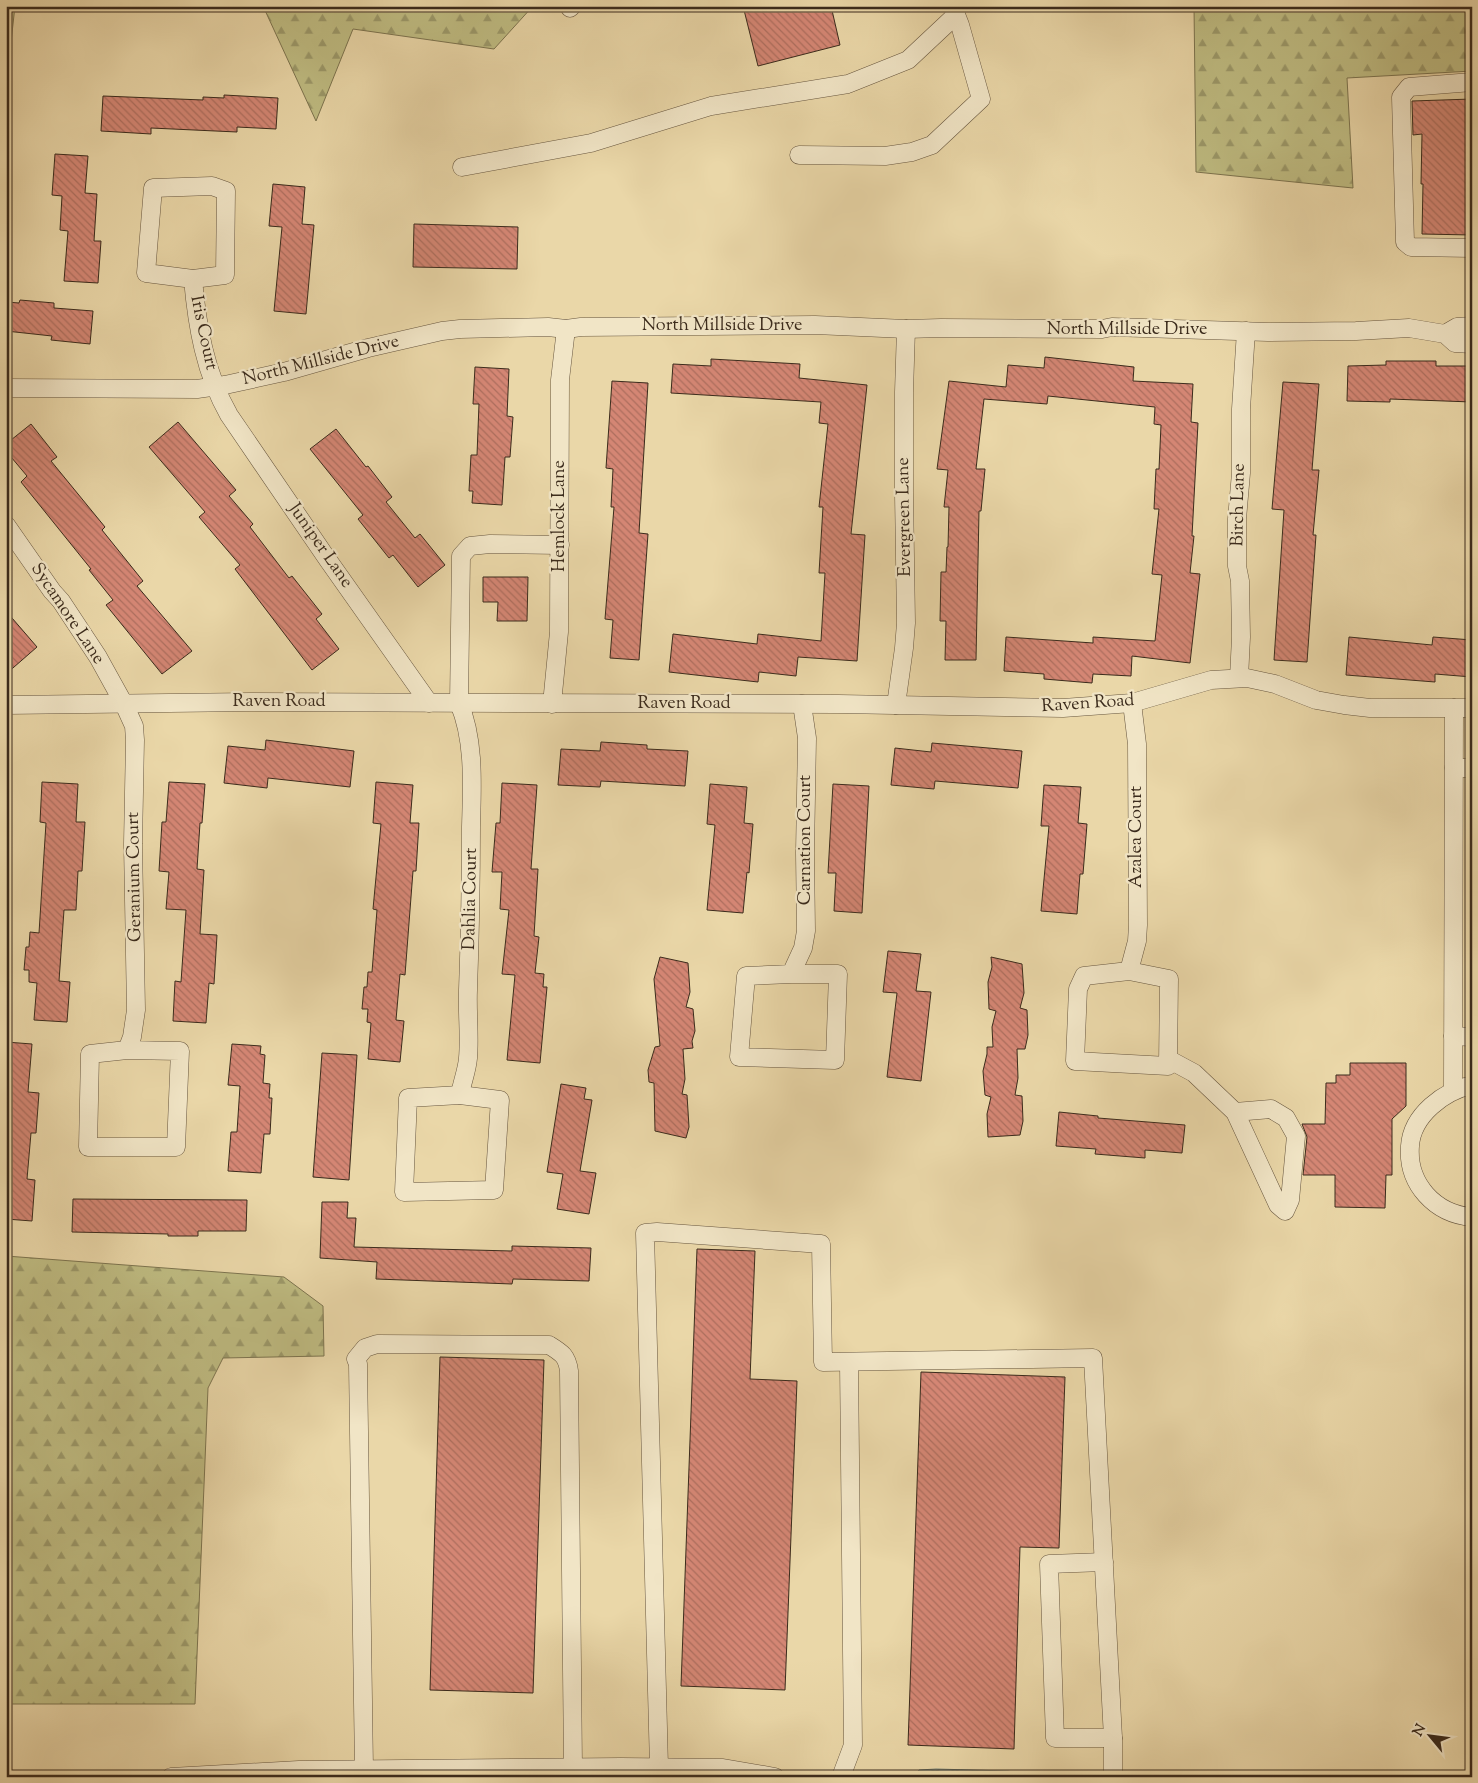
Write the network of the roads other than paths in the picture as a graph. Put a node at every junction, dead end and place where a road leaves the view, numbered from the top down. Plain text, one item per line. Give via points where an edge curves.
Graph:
1 (954, 11) edge
2 (1472, 82) edge
3 (799, 156) dead end
4 (462, 167) dead end
5 (1472, 248) edge
6 (193, 279) junction
7 (1472, 326) edge
8 (566, 328) junction
9 (906, 329) junction
10 (1246, 331) junction
11 (1445, 334) junction
12 (1472, 344) edge
13 (215, 386) junction
14 (6, 388) edge
15 (6, 525) edge
16 (560, 545) junction
17 (1239, 678) junction
18 (429, 703) junction
19 (459, 703) junction
20 (1132, 703) junction
21 (124, 704) junction
22 (552, 704) junction
23 (802, 704) junction
24 (6, 705) edge
25 (896, 705) junction
26 (1463, 708) edge
27 (1454, 768) junction
28 (1472, 768) edge
29 (1129, 971) junction
30 (791, 974) junction
31 (1453, 1036) junction
32 (1472, 1037) edge
33 (127, 1050) junction
34 (1168, 1059) junction
35 (1472, 1085) edge
36 (1453, 1090) junction
37 (460, 1095) junction
38 (1235, 1112) junction
39 (1472, 1217) edge
40 (849, 1363) junction
41 (1104, 1562) junction
42 (1113, 1738) junction
43 (573, 1767) junction
44 (659, 1767) junction
45 (364, 1770) junction
46 (535, 1772) edge
47 (258, 1774) edge
48 (171, 1777) edge
49 (776, 1777) edge
50 (841, 1777) edge
51 (1113, 1777) edge

1 - 3 street via 982,99 932,145 912,152 884,156
1 - 4 street via 908,60 848,84 711,106 592,143
2 - 5 street via 1409,86 1401,97 1405,242 1412,247
6 - 6 street via 146,273 153,188 212,186 226,191 225,275
6 - 13 street, Iris Court via 199,331
7 - 11 street, North Millside Drive via 1457,327
8 - 9 street, North Millside Drive via 715,325
8 - 13 street, North Millside Drive via 442,331 284,372
8 - 16 street, Hemlock Lane via 560,380
9 - 10 street, North Millside Drive via 1112,327
9 - 25 street, Evergreen Lane via 906,623
10 - 11 street, North Millside Drive via 1409,328
10 - 17 street, Birch Lane via 1237,519 1242,637
11 - 12 street, North Millside Drive via 1455,343
13 - 14 street, North Millside Drive via 182,389
13 - 18 street, Juniper Lane via 245,440
15 - 21 street, Sycamore Lane via 62,601
16 - 19 street, Dahlia Court via 470,546 461,556
16 - 22 street, Hemlock Lane via 559,632
17 - 20 street, Raven Road via 1212,680
17 - 26 street, Raven Road via 1268,682 1316,700 1344,706
18 - 19 street, Raven Road
18 - 21 street, Raven Road
19 - 22 street, Raven Road
19 - 37 street, Dahlia Court via 468,734 472,806 469,1046 467,1072
20 - 25 street, Raven Road via 1063,708
20 - 29 street, Azalea Court via 1137,744 1138,925
21 - 24 street, Raven Road
21 - 33 street, Geranium Court via 134,726 135,740 136,1010
22 - 23 street, Raven Road
23 - 25 street, Raven Road
23 - 30 street, Carnation Court via 807,738 806,931 803,948
26 - 27 street
27 - 28 street
27 - 31 street
29 - 34 street via 1169,978
29 - 34 street via 1084,976 1078,988 1075,1061 1168,1066
30 - 30 street via 746,976 738,1057 835,1060 838,974
31 - 32 street
31 - 36 street
33 - 33 street via 90,1054 88,1147 176,1148 180,1052
34 - 38 street via 1194,1073
35 - 36 street
36 - 39 street via 1420,1120 1412,1136 1410,1156 1415,1179 1430,1200 1452,1213
37 - 37 street via 408,1098 404,1192 494,1190 500,1100
38 - 38 street via 1278,1205 1285,1211 1290,1200 1296,1136 1286,1118 1271,1109
40 - 41 street via 1093,1358
40 - 44 street via 823,1362 821,1244 645,1233
40 - 50 street via 853,1745
41 - 42 street
41 - 42 street via 1049,1564 1055,1738
42 - 51 street
43 - 44 street
43 - 45 street via 567,1360 550,1345 377,1344 365,1348 356,1358
43 - 46 street
44 - 49 street via 723,1768
45 - 46 street
45 - 47 street
47 - 48 street

